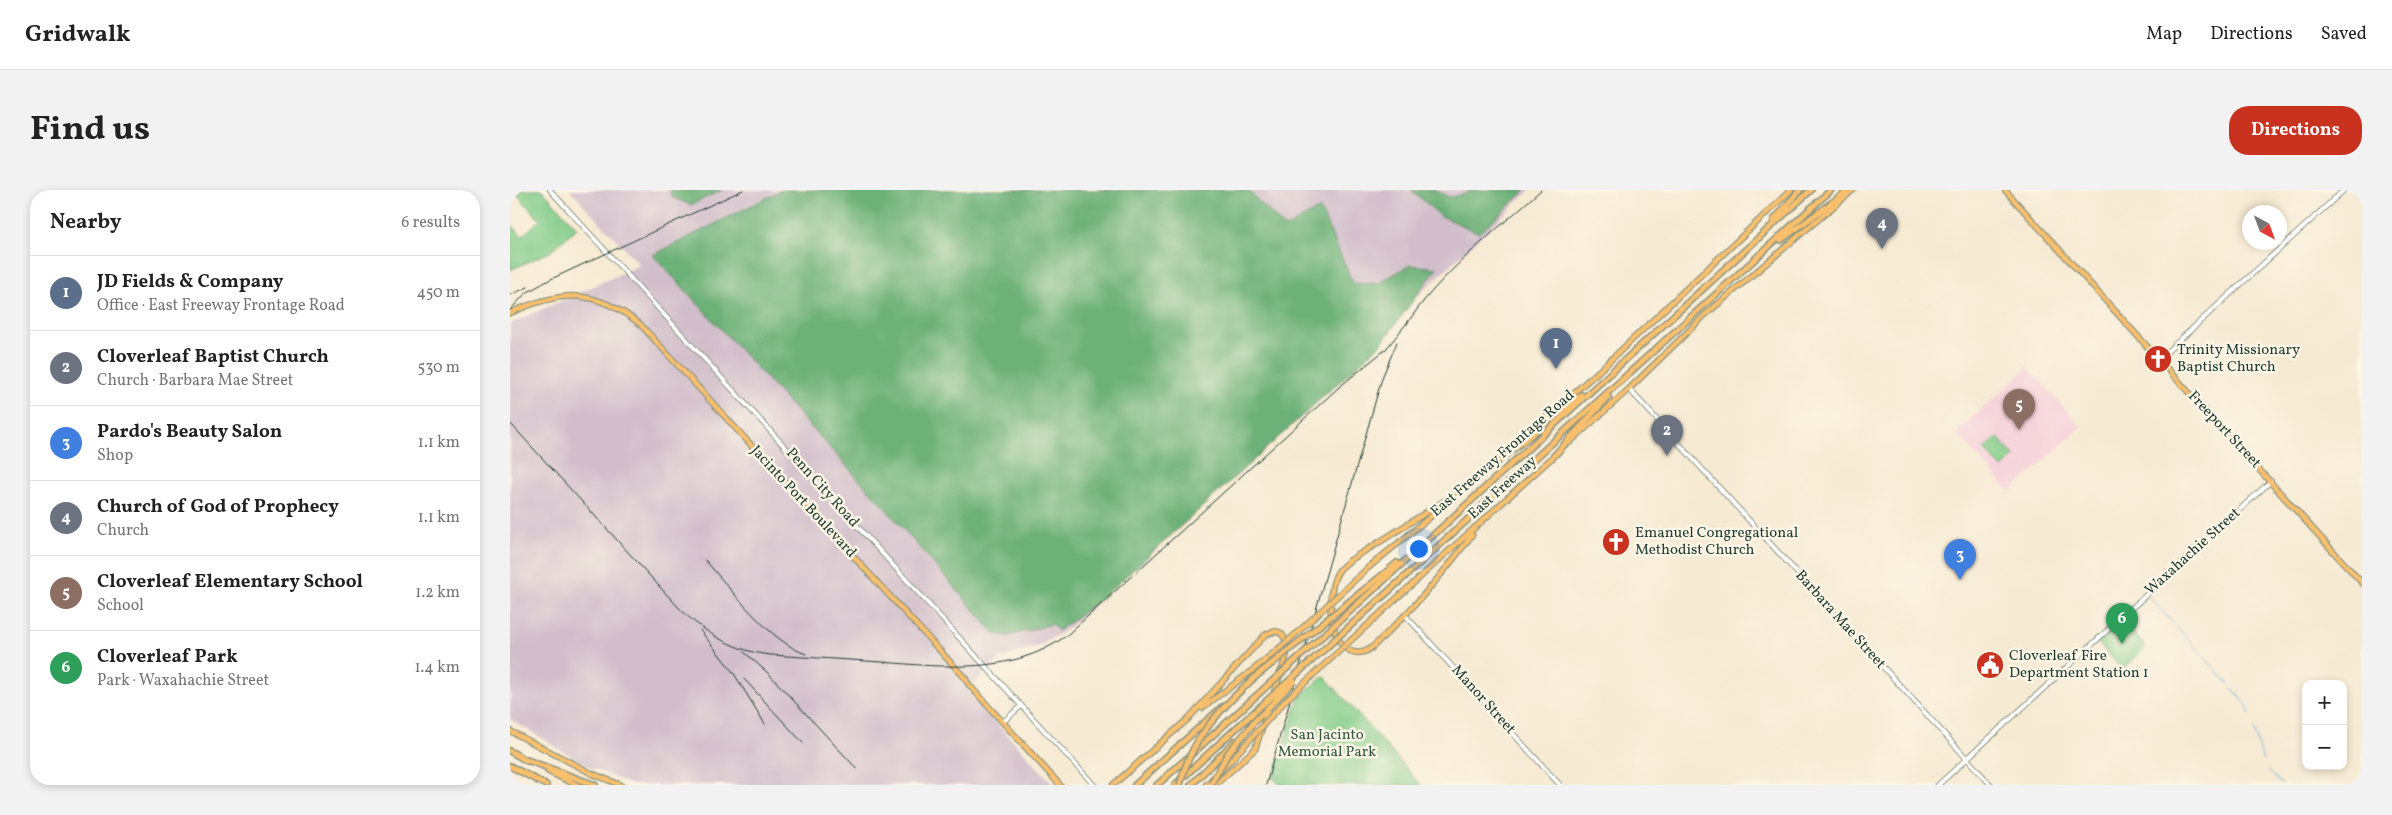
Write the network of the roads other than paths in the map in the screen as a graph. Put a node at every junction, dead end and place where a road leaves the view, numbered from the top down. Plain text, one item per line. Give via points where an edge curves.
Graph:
1 (550, 190) edge
2 (1791, 190) edge
3 (1800, 190) edge
4 (1811, 190) edge
5 (1831, 190) edge
6 (1851, 190) edge
7 (2005, 190) edge
8 (2344, 190) edge
9 (1758, 239) junction
10 (1758, 256) junction
11 (510, 313) edge
12 (2158, 359) junction
13 (1613, 370) junction
14 (1624, 378) junction
15 (1629, 388) junction
16 (1512, 450) junction
17 (1553, 457) junction
18 (2271, 481) junction
19 (1470, 485) junction
20 (1478, 527) junction
21 (1380, 580) junction
22 (2362, 582) edge
23 (1406, 616) junction
24 (1322, 652) junction
25 (1242, 689) junction
26 (1021, 706) junction
27 (1187, 720) junction
28 (1003, 722) junction
29 (1252, 725) junction
30 (510, 731) edge
31 (510, 751) edge
32 (524, 759) junction
33 (1967, 759) junction
34 (510, 766) edge
35 (546, 785) edge
36 (577, 785) edge
37 (595, 785) edge
38 (621, 785) edge
39 (1060, 785) edge
40 (1094, 785) edge
41 (1114, 785) edge
42 (1135, 785) edge
43 (1157, 785) edge
44 (1175, 785) edge
45 (1180, 785) edge
46 (1191, 785) edge
47 (1206, 785) edge
48 (1210, 785) edge
49 (1215, 785) edge
50 (1560, 785) edge
51 (1938, 785) edge
52 (1990, 785) edge

1 - 26 street, Penn City Road
2 - 16 main road, East Freeway Frontage Road
3 - 9 highway
4 - 9 highway, East Freeway
5 - 10 highway, East Freeway
6 - 10 highway
6 - 15 main road via 1705,315
7 - 12 main road, Freeport Street
8 - 12 street
9 - 13 highway, East Freeway
10 - 14 highway, East Freeway
11 - 28 main road, Jacinto Port Boulevard via 546,298 570,296 608,304 640,324
12 - 18 main road, Freeport Street
13 - 16 highway
13 - 21 highway, East Freeway
14 - 17 highway
14 - 24 highway, East Freeway, bridge
15 - 17 main road
15 - 33 street, Barbara Mae Street
16 - 19 main road, East Freeway Frontage Road
17 - 20 main road
18 - 22 main road, Freeport Street
18 - 33 street, Waxahachie Street
19 - 23 main road via 1358,556 1337,573 1330,595 1330,619 1345,647 1365,652
19 - 27 main road, East Freeway Frontage Road, bridge via 1369,567 1288,641
20 - 23 main road
20 - 47 main road, bridge via 1292,694
21 - 25 highway, bridge
21 - 43 highway, East Freeway, bridge
23 - 50 street, Manor Street
24 - 29 highway, bridge
24 - 44 highway, East Freeway, bridge
25 - 42 highway, bridge
25 - 45 highway, bridge via 1200,736 1188,756
26 - 28 street
26 - 40 street, Penn City Road
27 - 41 main road, East Freeway Frontage Road
27 - 49 main road via 1265,635 1277,632 1285,638 1288,645 1286,657 1255,749
28 - 39 main road, Jacinto Port Boulevard
29 - 46 highway, bridge
29 - 48 highway, bridge via 1228,753
30 - 38 main road
31 - 32 highway
32 - 36 highway
32 - 37 highway
33 - 51 street, Waxahachie Street
33 - 52 street, Barbara Mae Street
34 - 35 highway

